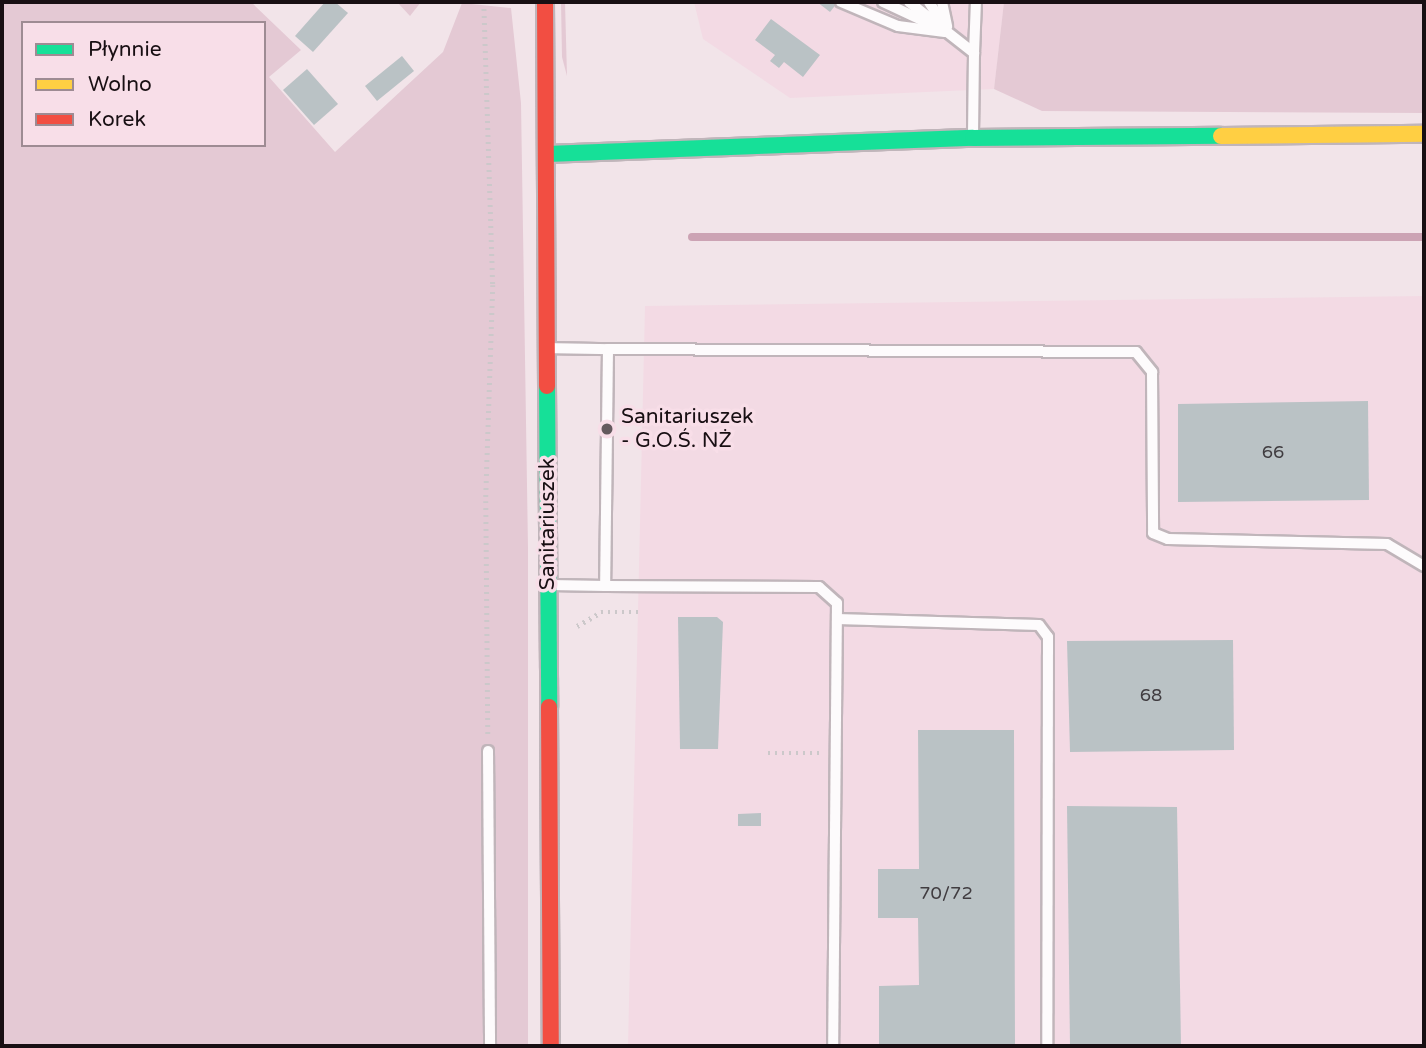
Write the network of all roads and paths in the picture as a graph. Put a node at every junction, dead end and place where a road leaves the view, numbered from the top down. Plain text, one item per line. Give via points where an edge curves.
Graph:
1 (484, 2) edge
2 (545, 2) edge
3 (841, 2) edge
4 (883, 2) edge
5 (909, 2) edge
6 (929, 2) edge
7 (942, 2) edge
8 (976, 2) edge
9 (948, 32) junction
10 (974, 53) junction
11 (1424, 134) edge
12 (973, 138) junction
13 (547, 154) junction
14 (547, 348) junction
15 (608, 349) junction
16 (1424, 566) edge
17 (549, 585) junction
18 (605, 586) junction
19 (639, 612) dead end
20 (837, 620) junction
21 (578, 626) dead end
22 (488, 751) joint
23 (768, 753) dead end
24 (836, 753) junction
25 (491, 1046) edge
26 (551, 1046) edge
27 (833, 1046) edge
28 (1047, 1046) edge

1 - 22 path via 493,285 486,501
2 - 13 street, Sanitariuszek
3 - 9 lane via 898,26
4 - 9 lane
5 - 9 lane
6 - 9 lane
7 - 9 lane
8 - 10 lane
9 - 10 lane
10 - 12 lane
11 - 12 street
12 - 13 street
13 - 14 street, Sanitariuszek
14 - 15 lane
14 - 17 street, Sanitariuszek
15 - 16 lane via 1136,352 1152,372 1153,533 1168,540 1387,544
15 - 18 lane
17 - 18 lane
17 - 26 street, Sanitariuszek
18 - 20 lane via 819,587 837,603
19 - 21 path via 601,612
20 - 24 lane
20 - 28 lane via 1040,625 1048,637
22 - 25 lane
23 - 24 path
24 - 27 lane

